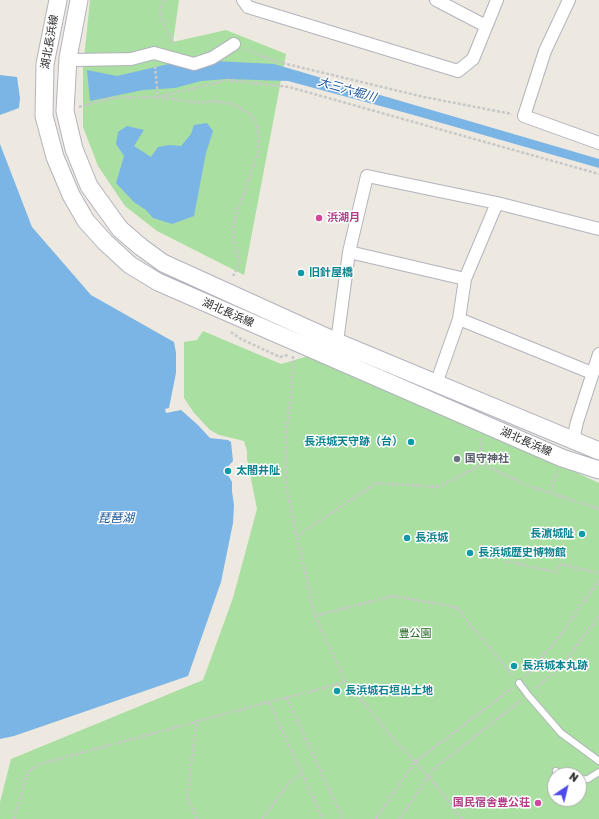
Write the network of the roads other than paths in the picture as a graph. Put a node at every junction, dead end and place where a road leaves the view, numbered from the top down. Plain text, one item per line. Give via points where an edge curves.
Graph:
1 (58, 0) edge
2 (79, 0) edge
3 (243, 0) edge
4 (436, 0) edge
5 (497, 0) edge
6 (569, 0) edge
7 (486, 26) junction
8 (234, 44) road end
9 (68, 58) junction
10 (599, 143) edge
11 (497, 203) junction
12 (599, 229) edge
13 (349, 252) junction
14 (465, 279) junction
15 (459, 319) junction
16 (337, 342) junction
17 (599, 354) edge
18 (592, 373) junction
19 (436, 384) junction
20 (573, 440) junction
21 (599, 452) edge
22 (599, 470) edge
23 (519, 683) road end
24 (599, 761) edge
25 (599, 772) edge
26 (587, 779) edge

1 - 22 main road, 湖北長浜線 via 45,64 44,116 55,157 71,195 86,221 130,265 158,282 562,458
2 - 9 main road, 湖北長浜線
3 - 7 street via 248,7 458,71 473,59
4 - 7 street
5 - 7 street
6 - 10 street via 545,51 524,116
8 - 9 street via 212,58 194,64 154,56 131,59
9 - 16 main road, 湖北長浜線 via 65,111 74,149 89,186 120,229 163,263
11 - 12 street
11 - 13 street via 367,176
11 - 14 street
13 - 14 street
13 - 16 street
14 - 15 street
15 - 18 street
15 - 19 street
16 - 19 main road, 湖北長浜線
17 - 18 street
18 - 20 street via 576,422
19 - 20 main road, 湖北長浜線
20 - 21 main road, 湖北長浜線
23 - 24 lane via 561,733
25 - 26 lane

